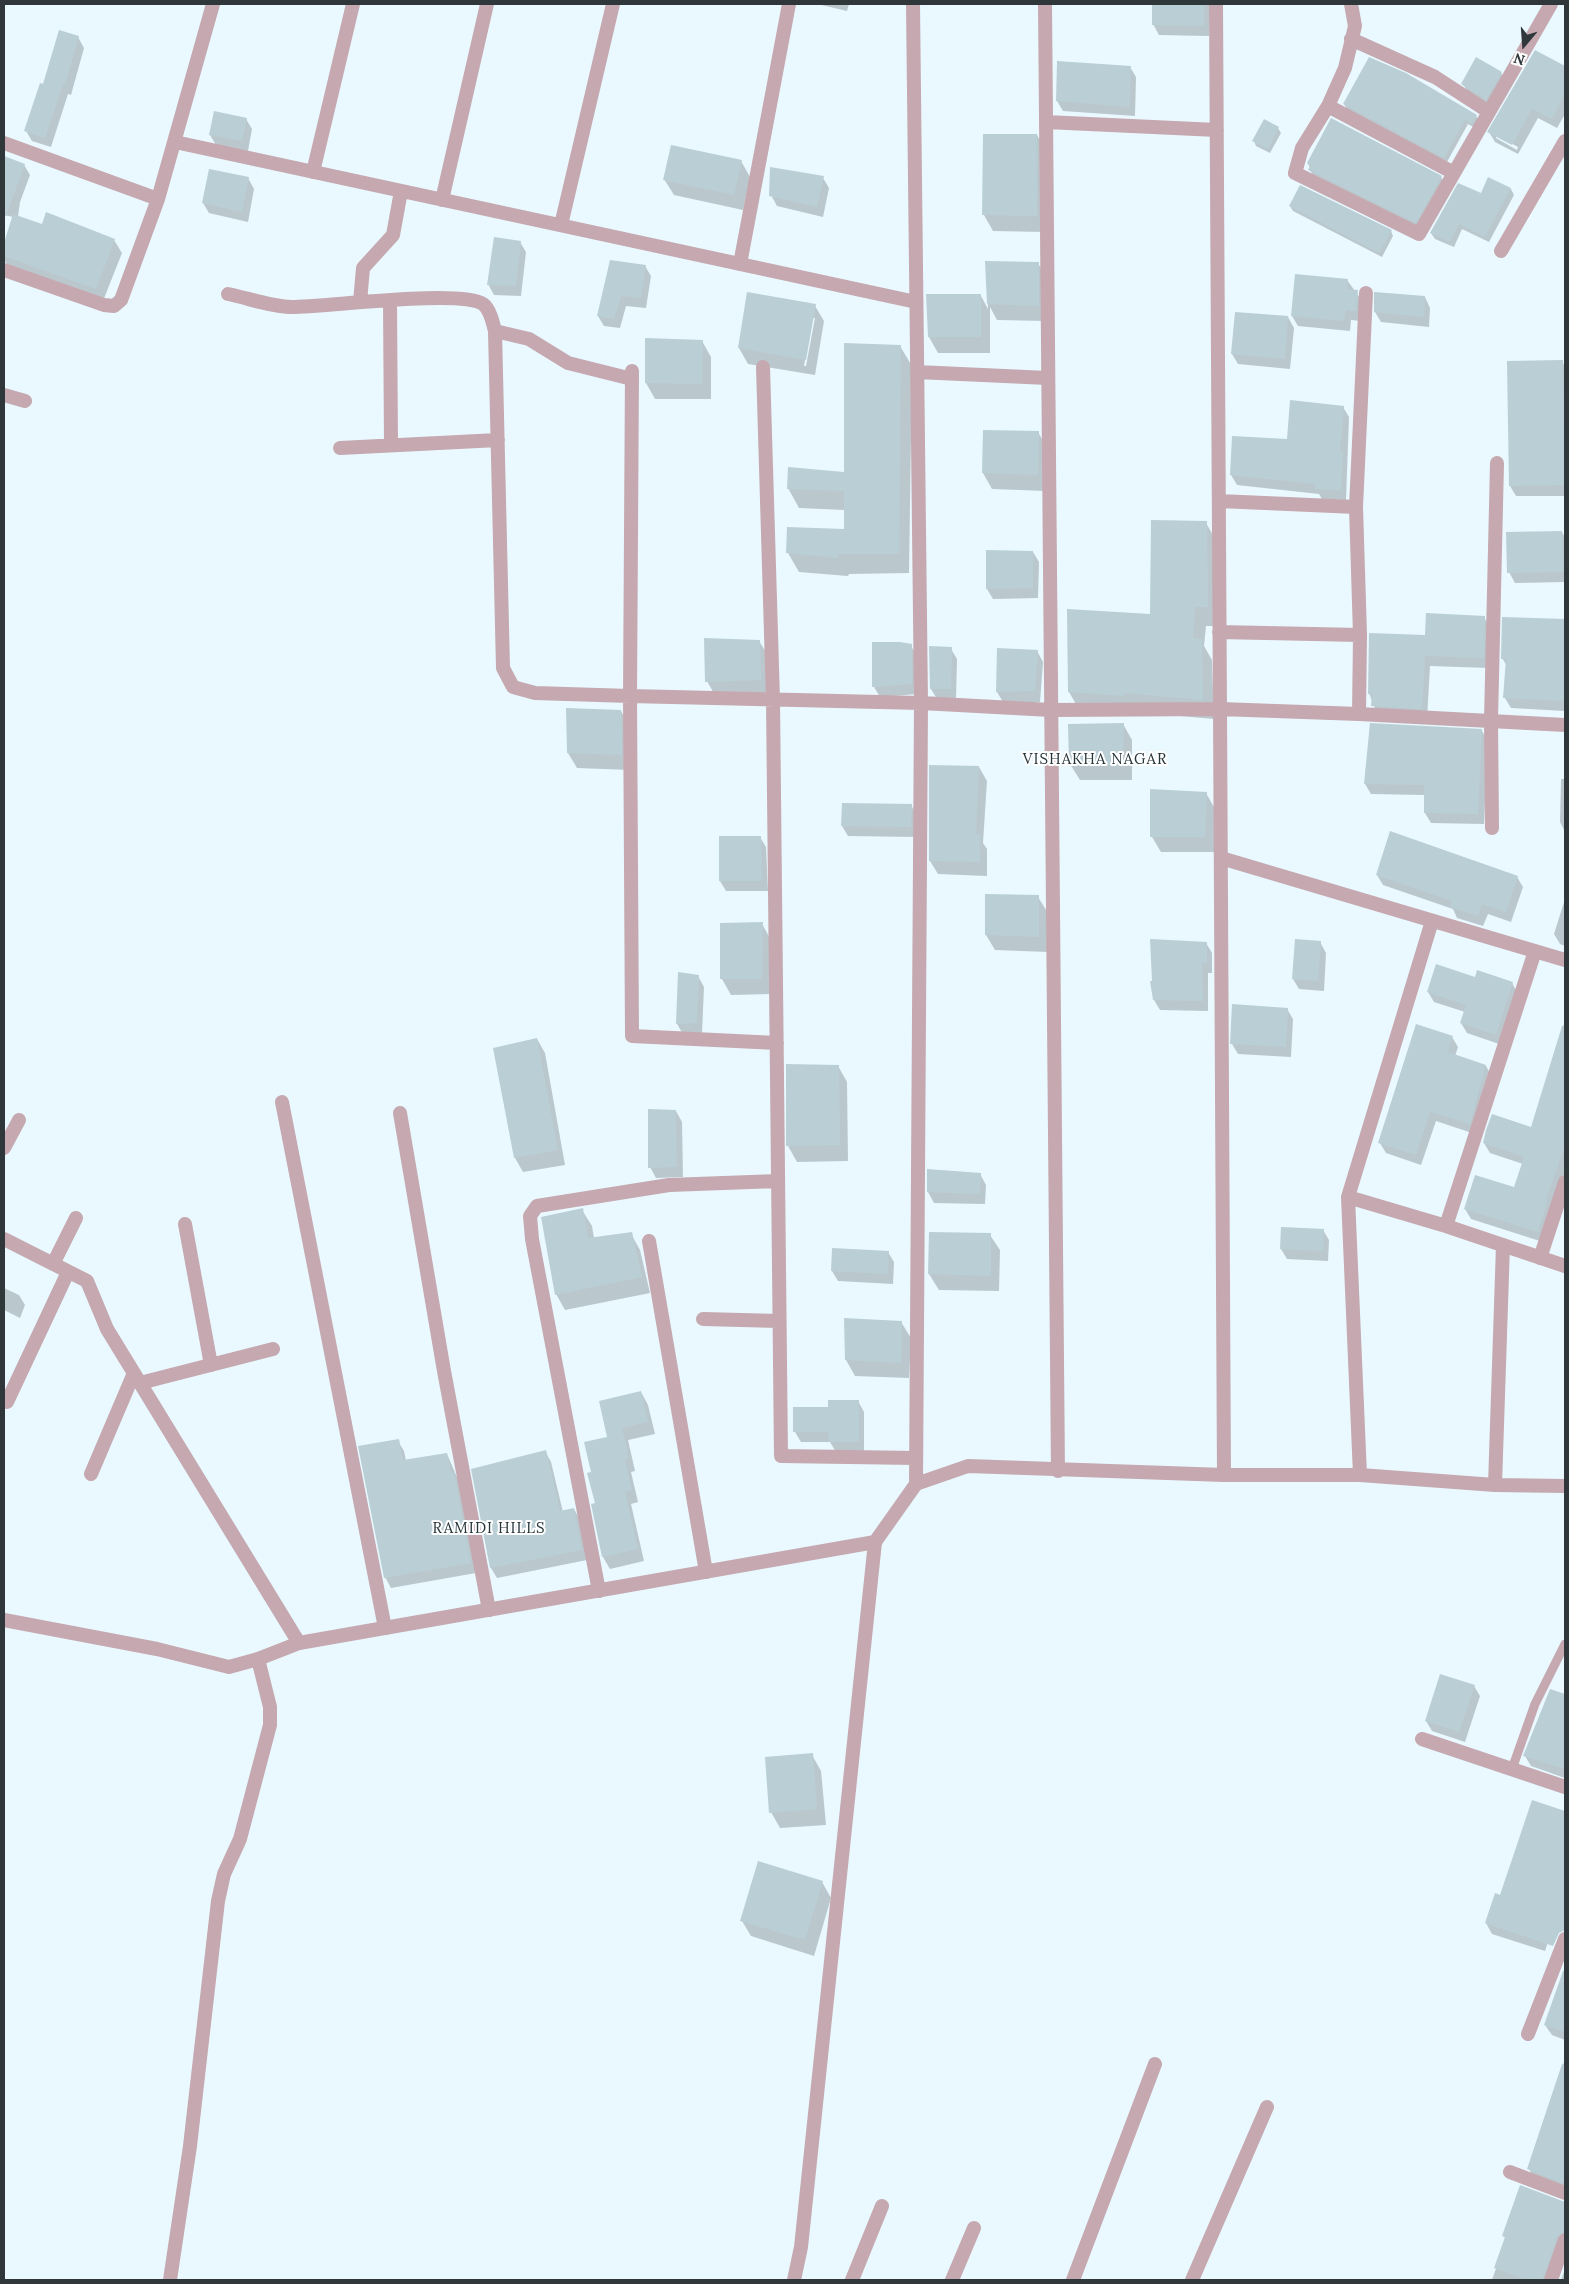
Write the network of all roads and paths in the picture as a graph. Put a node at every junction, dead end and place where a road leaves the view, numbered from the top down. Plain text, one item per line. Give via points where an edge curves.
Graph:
1 (213, 4) edge
2 (353, 4) edge
3 (487, 4) edge
4 (613, 4) edge
5 (789, 4) edge
6 (914, 4) edge
7 (1045, 4) edge
8 (1216, 4) edge
9 (1351, 4) edge
10 (1551, 4) edge
11 (1351, 39) junction
12 (1328, 106) junction
13 (1489, 112) junction
14 (1046, 122) junction
15 (1217, 130) junction
16 (1565, 141) edge
17 (175, 142) junction
18 (4, 143) edge
19 (313, 172) junction
20 (1454, 173) junction
21 (402, 191) junction
22 (158, 199) junction
23 (442, 200) junction
24 (560, 225) junction
25 (1501, 251) dead end
26 (740, 264) junction
27 (4, 270) edge
28 (1366, 293) dead end
29 (228, 294) dead end
30 (390, 300) junction
31 (360, 302) junction
32 (916, 302) junction
33 (495, 331) junction
34 (763, 367) dead end
35 (917, 372) junction
36 (1048, 378) junction
37 (4, 395) edge
38 (25, 401) dead end
39 (498, 440) junction
40 (391, 445) junction
41 (340, 448) dead end
42 (1496, 463) dead end
43 (1219, 501) junction
44 (1356, 507) junction
45 (1219, 632) junction
46 (1360, 635) junction
47 (630, 696) junction
48 (773, 700) junction
49 (920, 703) junction
50 (1051, 710) junction
51 (1220, 710) junction
52 (1358, 714) junction
53 (1491, 720) junction
54 (1565, 725) edge
55 (1492, 828) dead end
56 (1221, 858) junction
57 (1432, 921) junction
58 (1535, 951) junction
59 (1565, 960) edge
60 (776, 1043) junction
61 (282, 1102) dead end
62 (400, 1114) dead end
63 (19, 1120) dead end
64 (4, 1148) edge
65 (778, 1181) junction
66 (1565, 1182) edge
67 (1348, 1197) junction
68 (76, 1218) dead end
69 (185, 1224) dead end
70 (1446, 1226) junction
71 (4, 1239) edge
72 (649, 1241) dead end
73 (1503, 1245) junction
74 (1540, 1258) junction
75 (53, 1264) junction
76 (1565, 1266) edge
77 (68, 1272) junction
78 (703, 1320) dead end
79 (779, 1321) junction
80 (273, 1349) dead end
81 (211, 1365) junction
82 (137, 1378) junction
83 (7, 1402) dead end
84 (916, 1458) junction
85 (1058, 1471) junction
86 (91, 1474) dead end
87 (1224, 1475) junction
88 (1360, 1476) junction
89 (916, 1484) junction
90 (1495, 1485) junction
91 (1565, 1486) edge
92 (875, 1542) junction
93 (706, 1572) junction
94 (599, 1591) junction
95 (489, 1610) junction
96 (4, 1620) edge
97 (385, 1628) junction
98 (299, 1643) junction
99 (1565, 1644) edge
100 (258, 1659) junction
101 (1422, 1739) dead end
102 (1512, 1769) junction
103 (1565, 1787) edge
104 (1565, 1939) edge
105 (1528, 2034) dead end
106 (1155, 2064) dead end
107 (1267, 2107) dead end
108 (1510, 2172) dead end
109 (1565, 2193) edge
110 (882, 2206) dead end
111 (974, 2228) dead end
112 (1565, 2240) edge
113 (170, 2280) edge
114 (794, 2280) edge
115 (852, 2280) edge
116 (952, 2280) edge
117 (1073, 2280) edge
118 (1192, 2280) edge
119 (1551, 2280) edge

1 - 17 street
2 - 19 street
3 - 23 street
4 - 24 street
5 - 26 street
6 - 32 street
7 - 14 street
8 - 15 street
9 - 11 street via 1355,26
10 - 13 street
11 - 12 street via 1345,68
11 - 13 street via 1434,77
12 - 20 street
12 - 20 street via 1302,148 1295,173 1419,234
13 - 20 street
14 - 15 street
14 - 36 street
15 - 43 street
16 - 25 street
17 - 19 street
17 - 22 street
18 - 22 street
19 - 21 street
21 - 23 street
21 - 31 street via 393,236 363,268
22 - 27 street via 121,300 114,306
23 - 24 street
24 - 26 street
26 - 32 street
28 - 44 street
29 - 31 street via 290,308
30 - 31 street
30 - 33 street via 468,299 484,304
30 - 40 street
32 - 35 street
33 - 39 street
33 - 47 street via 529,339 568,363 632,375
34 - 48 street
35 - 36 street
35 - 49 street
36 - 50 street
37 - 38 street
39 - 40 street
39 - 47 street via 503,668 513,687 535,693
40 - 41 street
42 - 53 street
43 - 44 street
43 - 45 street
44 - 46 street
45 - 46 street
45 - 51 street
46 - 52 street
47 - 48 street
47 - 60 street via 632,1036
48 - 49 street
48 - 60 street
49 - 50 street
49 - 84 street
50 - 51 street
50 - 85 street
51 - 52 street
51 - 56 street
52 - 53 street
53 - 54 street
53 - 55 street
56 - 57 street
56 - 87 street
57 - 58 street
57 - 67 street
58 - 59 street
58 - 70 street
60 - 65 street
61 - 97 street
62 - 95 street
63 - 64 street
65 - 79 street
65 - 94 street via 669,1185 537,1206 530,1216
66 - 74 street
67 - 70 street
67 - 88 street
68 - 75 street
69 - 81 street
70 - 73 street
71 - 75 street
72 - 93 street
73 - 74 street
73 - 90 street
74 - 76 street
75 - 77 street
77 - 82 street via 87,1281 107,1330
77 - 83 street
78 - 79 street
79 - 84 street via 781,1456
80 - 81 street
81 - 82 street
82 - 86 street
82 - 98 street
84 - 89 street
85 - 87 street
85 - 89 street via 968,1466
87 - 88 street
88 - 90 street
89 - 92 street
90 - 91 street
92 - 93 street
92 - 114 street via 802,2237
93 - 94 street
94 - 95 street
95 - 97 street
96 - 100 street via 157,1649 229,1667
97 - 98 street
98 - 100 street
99 - 102 lane via 1535,1704
100 - 113 street via 270,1708 270,1725 240,1840 224,1874 218,1901 190,2146
101 - 102 street
102 - 103 street
104 - 105 street
106 - 117 street
107 - 118 street
108 - 109 street
110 - 115 street
111 - 116 street
112 - 119 street

